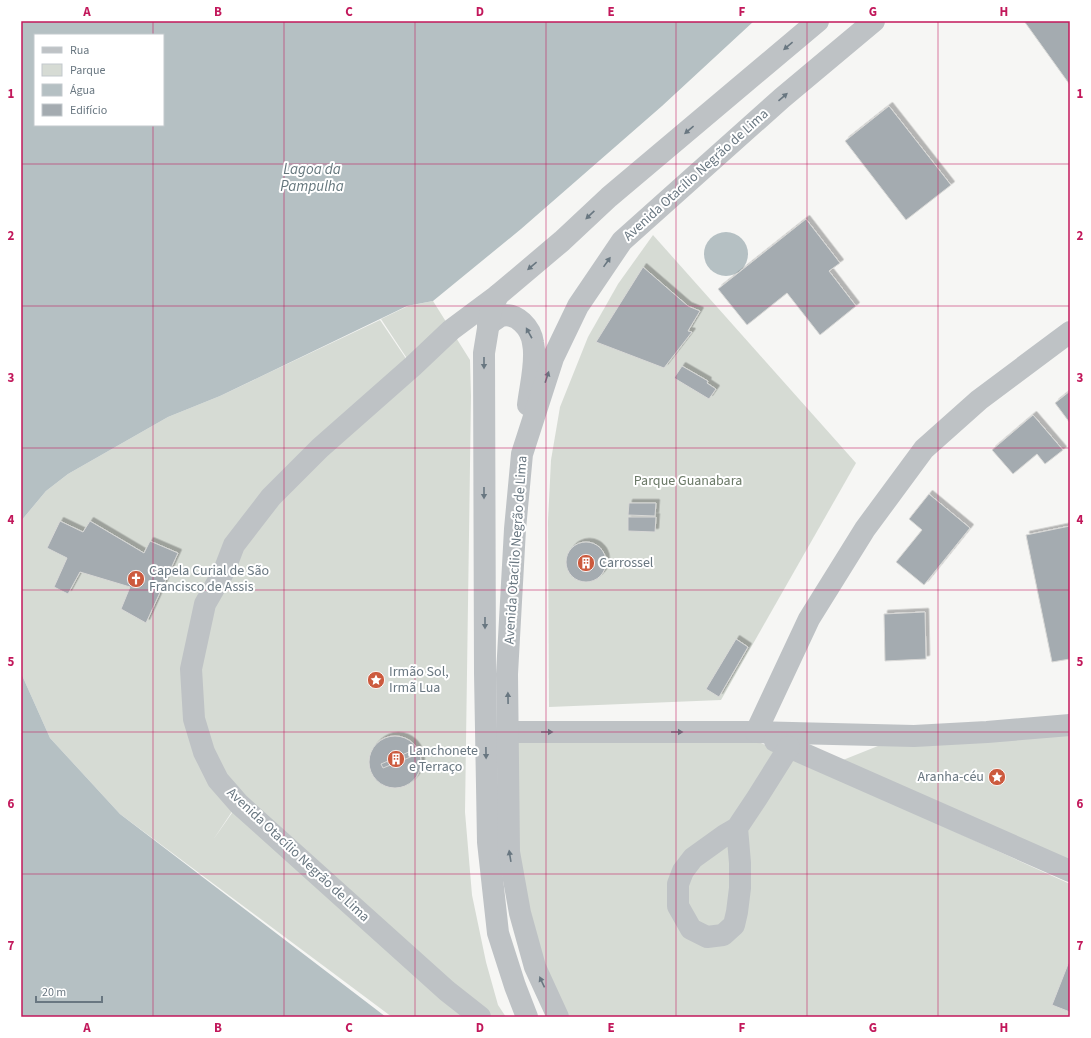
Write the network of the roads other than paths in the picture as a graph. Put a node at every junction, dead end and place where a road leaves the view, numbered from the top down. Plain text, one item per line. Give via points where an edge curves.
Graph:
1 (818, 21) edge
2 (874, 21) edge
3 (498, 294) junction
4 (488, 325) junction
5 (1070, 332) edge
6 (522, 454) junction
7 (1070, 725) edge
8 (508, 732) junction
9 (756, 732) junction
10 (788, 747) junction
11 (737, 828) junction
12 (1070, 871) edge
13 (480, 1017) edge
14 (527, 1017) edge
15 (558, 1017) edge

1 -> 3 street, Avenida Otacílio Negrão de Lima
6 -> 2 street, Avenida Otacílio Negrão de Lima via 553,358 578,306 622,241 782,98
3 - 4 street, Avenida Otacílio Negrão de Lima
3 - 13 street, Avenida Otacílio Negrão de Lima via 451,330 320,448 271,498 234,545 224,571 205,604 191,669 194,719 204,752 218,780 239,804 447,991
6 -> 4 street via 533,363 533,342 521,321 511,316 500,316
4 -> 14 street, Avenida Otacílio Negrão de Lima via 484,353 488,842 498,933
5 - 9 street via 979,400 924,449 865,529 809,619
8 -> 6 street, Avenida Otacílio Negrão de Lima via 507,674
7 - 9 street via 914,736
8 -> 9 street
15 -> 8 street, Avenida Otacílio Negrão de Lima via 535,967 523,924 509,852
9 - 10 street
10 - 11 street
10 - 12 street
11 - 11 street via 694,858 683,871 678,884 678,906 681,912 691,929 707,937 723,934 734,925 740,888

